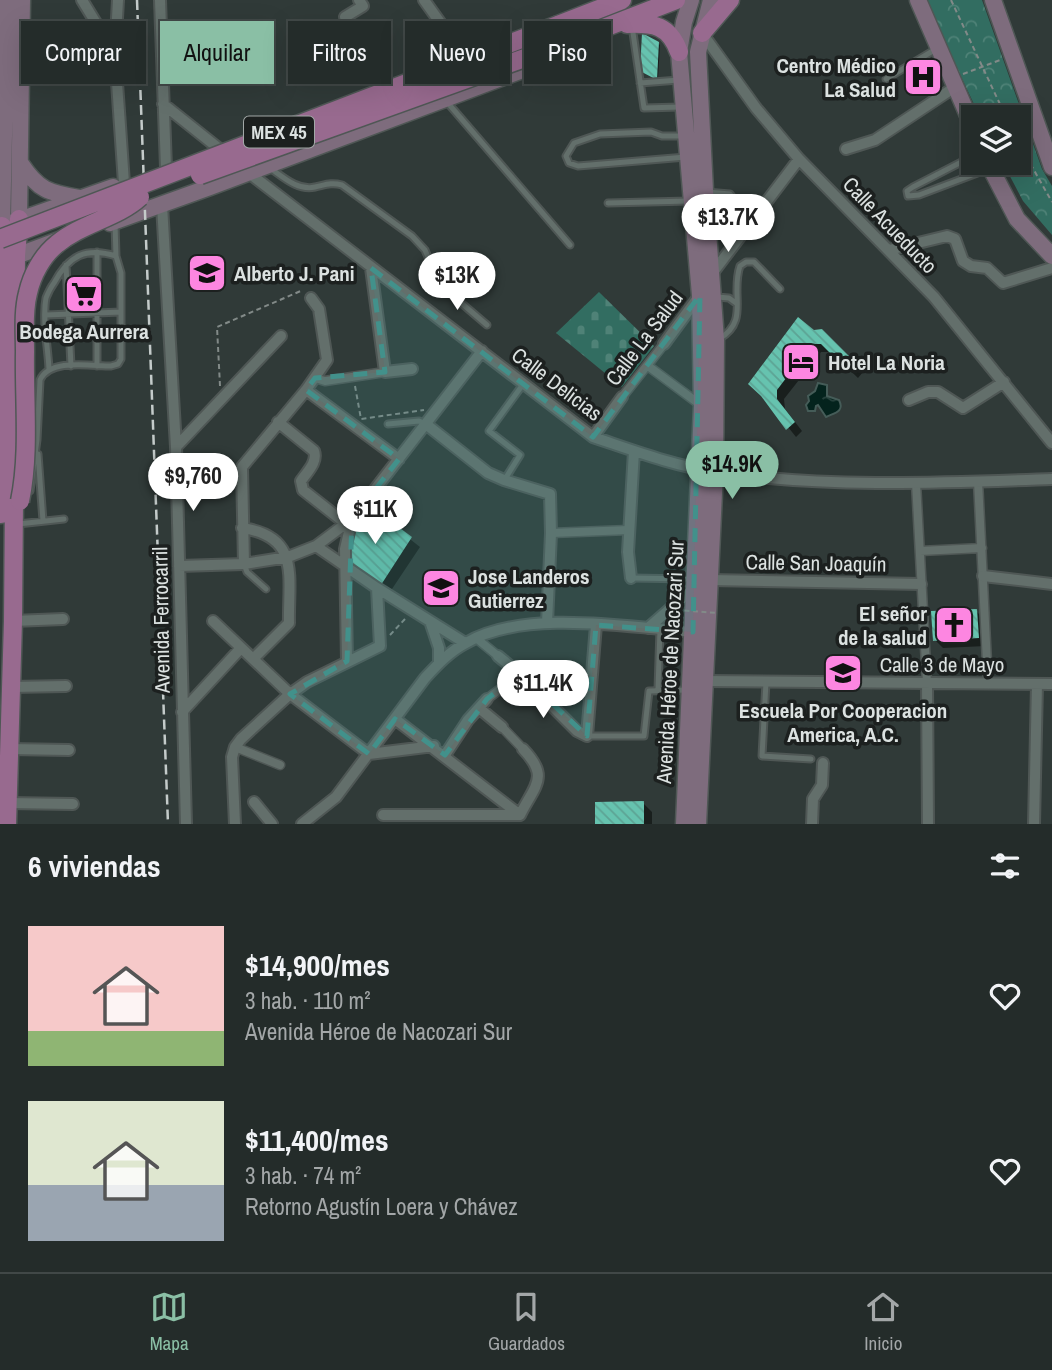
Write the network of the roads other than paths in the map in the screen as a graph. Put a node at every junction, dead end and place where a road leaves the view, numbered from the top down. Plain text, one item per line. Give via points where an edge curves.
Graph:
1 (7, 0) edge
2 (22, 0) edge
3 (82, 0) edge
4 (118, 0) edge
5 (160, 0) edge
6 (359, 0) edge
7 (424, 0) edge
8 (622, 0) edge
9 (676, 0) edge
10 (691, 0) edge
11 (711, 0) edge
12 (730, 0) edge
13 (918, 0) edge
14 (993, 0) edge
15 (345, 17) dead end
16 (95, 21) edge
17 (117, 21) edge
18 (439, 21) edge
19 (569, 21) edge
20 (625, 22) junction
21 (611, 27) edge
22 (702, 33) junction
23 (524, 38) edge
24 (9, 43) edge
25 (939, 47) junction
26 (679, 52) junction
27 (524, 58) edge
28 (524, 70) edge
29 (405, 75) edge
30 (681, 79) junction
31 (886, 79) dead end
32 (953, 82) junction
33 (640, 83) junction
34 (117, 84) edge
35 (444, 100) junction
36 (163, 104) junction
37 (963, 105) edge
38 (683, 107) junction
39 (686, 135) junction
40 (218, 147) junction
41 (846, 149) dead end
42 (196, 155) junction
43 (688, 157) junction
44 (799, 159) junction
45 (961, 162) edge
46 (21, 164) junction
47 (268, 166) junction
48 (166, 167) junction
49 (1052, 167) edge
50 (248, 173) junction
51 (968, 175) edge
52 (995, 175) edge
53 (122, 183) junction
54 (210, 187) junction
55 (89, 195) junction
56 (698, 196) junction
57 (140, 197) junction
58 (2, 199) edge
59 (608, 203) dead end
60 (162, 205) junction
61 (134, 214) junction
62 (19, 219) junction
63 (110, 222) junction
64 (708, 229) junction
65 (1, 231) edge
66 (46, 245) junction
67 (570, 245) dead end
68 (889, 250) junction
69 (97, 252) junction
70 (116, 256) junction
71 (1052, 256) edge
72 (5, 257) edge
73 (66, 265) junction
74 (371, 268) junction
75 (1052, 268) edge
76 (711, 275) junction
77 (780, 289) dead end
78 (706, 296) junction
79 (311, 298) road end
80 (736, 303) junction
81 (16, 304) junction
82 (121, 312) junction
83 (96, 313) junction
84 (69, 314) junction
85 (46, 315) junction
86 (487, 325) dead end
87 (281, 336) dead end
88 (716, 340) junction
89 (664, 344) joint
90 (482, 351) junction
91 (71, 366) junction
92 (97, 366) junction
93 (648, 366) junction
94 (49, 369) junction
95 (412, 369) dead end
96 (385, 372) junction
97 (315, 378) junction
98 (1004, 382) junction
99 (524, 383) junction
100 (306, 390) junction
101 (622, 397) joint
102 (909, 400) dead end
103 (702, 406) junction
104 (278, 422) junction
105 (388, 424) dead end
106 (427, 425) junction
107 (1, 427) edge
108 (593, 437) junction
109 (37, 440) junction
110 (1052, 443) edge
111 (176, 447) junction
112 (635, 451) junction
113 (398, 459) junction
114 (708, 470) junction
115 (1052, 479) edge
116 (504, 480) junction
117 (978, 481) junction
118 (916, 483) junction
119 (10, 516) edge
120 (64, 519) dead end
121 (43, 521) junction
122 (349, 521) junction
123 (242, 528) junction
124 (629, 530) junction
125 (551, 533) junction
126 (316, 546) junction
127 (982, 548) junction
128 (920, 551) junction
129 (288, 557) junction
130 (244, 564) junction
131 (179, 566) junction
132 (346, 566) junction
133 (983, 576) junction
134 (631, 578) joint
135 (699, 582) junction
136 (921, 583) junction
137 (1052, 584) edge
138 (4, 587) edge
139 (377, 588) junction
140 (266, 589) dead end
141 (63, 619) dead end
142 (13, 621) junction
143 (213, 621) dead end
144 (429, 621) junction
145 (547, 623) junction
146 (596, 625) junction
147 (648, 628) junction
148 (660, 629) junction
149 (693, 632) junction
150 (476, 638) junction
151 (465, 643) junction
152 (241, 648) junction
153 (498, 656) joint
154 (253, 659) junction
155 (347, 661) junction
156 (439, 663) junction
157 (520, 674) junction
158 (705, 681) junction
159 (766, 682) junction
160 (927, 683) junction
161 (988, 683) junction
162 (1037, 684) junction
163 (1052, 684) edge
164 (11, 687) junction
165 (66, 687) dead end
166 (658, 690) junction
167 (690, 690) junction
168 (290, 695) junction
169 (483, 704) junction
170 (182, 712) junction
171 (395, 719) junction
172 (502, 727) joint
173 (587, 736) junction
174 (433, 746) junction
175 (235, 747) junction
176 (9, 749) junction
177 (523, 749) joint
178 (69, 750) dead end
179 (369, 754) junction
180 (445, 755) junction
181 (811, 759) dead end
182 (823, 763) dead end
183 (280, 765) dead end
184 (254, 802) dead end
185 (8, 803) junction
186 (73, 804) dead end
187 (383, 815) dead end
188 (520, 815) junction
189 (8, 824) edge
190 (186, 824) edge
191 (234, 824) edge
192 (272, 824) edge
193 (302, 824) edge
194 (684, 824) edge
195 (698, 824) edge
196 (812, 824) edge
197 (928, 824) edge
198 (1034, 824) edge

1 - 24 main road
2 - 24 main road
3 - 16 street
4 - 17 street
5 - 36 street
6 - 15 street via 363,6
7 - 18 street
8 - 19 main road, MEX 45
9 - 20 main road, MEX 45
10 - 26 main road, Avenida Héroe de Nacozari Sur
11 - 22 main road, Avenida Héroe de Nacozari Sur
12 - 22 main road
13 - 25 main road
14 - 49 main road
20 - 21 main road, MEX 45
20 - 26 main road via 662,29 673,37
20 - 33 lane
22 - 44 street, Calle Acueducto
22 - 56 main road, Avenida Héroe de Nacozari Sur via 698,52
23 - 65 main road, MEX 45, bridge
24 - 46 main road
24 - 58 main road
25 - 31 lane
25 - 32 main road
26 - 30 main road, Avenida Héroe de Nacozari Sur
27 - 57 main road, MEX 45, bridge
28 - 35 main road
29 - 40 main road
30 - 33 lane
30 - 38 main road, Avenida Héroe de Nacozari Sur
32 - 37 main road
32 - 41 street via 875,140
33 - 38 lane via 644,108
34 - 53 street
35 - 47 main road
35 - 67 lane
36 - 40 street, Calle Delicias
36 - 48 street
38 - 39 main road, Avenida Héroe de Nacozari Sur
39 - 43 main road, Avenida Héroe de Nacozari Sur
39 - 43 lane via 600,134 574,143 566,156 578,166
40 - 42 main road
40 - 50 street, Calle Delicias
42 - 48 main road
42 - 54 main road via 195,178
43 - 56 main road, Avenida Héroe de Nacozari Sur
44 - 68 street, Calle Acueducto
44 - 76 street
45 - 51 lane via 913,187 908,196
46 - 55 main road via 44,190
46 - 62 main road
47 - 50 main road
47 - 86 lane via 296,185 342,185 412,236 425,250 446,290
48 - 53 main road
50 - 54 main road
50 - 74 street, Calle Delicias
52 - 71 main road via 1017,219
53 - 55 main road
53 - 61 main road via 120,202
54 - 60 main road
55 - 62 main road
55 - 63 main road via 103,194 110,201
56 - 59 lane
56 - 64 main road, Avenida Héroe de Nacozari Sur
56 - 64 lane via 730,194 738,204 735,219
56 - 78 main road, Avenida Héroe de Nacozari Sur
57 - 72 main road, MEX 45, bridge
57 - 119 main road, bridge via 57,244 35,273 27,295 25,324 24,458
58 - 65 main road
60 - 61 main road
60 - 111 street, Avenida Ferrocarril
61 - 63 main road
62 - 65 main road
62 - 72 main road
63 - 66 main road
63 - 70 lane
64 - 76 main road, Avenida Héroe de Nacozari Sur
65 - 72 main road
66 - 72 main road
66 - 81 main road
68 - 75 street via 947,236 955,239 962,261 987,268 1003,283
68 - 98 street, Calle Acueducto
69 - 70 lane
69 - 73 lane via 81,253
69 - 83 lane
70 - 82 lane via 121,272
72 - 81 main road
72 - 107 main road
73 - 84 lane
73 - 85 lane via 47,297
74 - 90 street, Calle Delicias
74 - 96 street
76 - 78 main road, Avenida Héroe de Nacozari Sur
77 - 80 lane via 754,262 746,262 738,272
78 - 80 lane
78 - 88 main road, Avenida Héroe de Nacozari Sur
78 - 89 street, Calle La Salud
78 - 103 main road, Avenida Héroe de Nacozari Sur
79 - 97 street via 319,309 327,360
80 - 88 lane via 738,316 732,332
81 - 119 main road
82 - 83 lane
82 - 92 lane via 121,359 118,364
83 - 84 lane
83 - 92 lane
84 - 85 lane
84 - 91 lane
85 - 94 lane
87 - 111 street
88 - 114 main road, Avenida Héroe de Nacozari Sur
89 - 93 street, Calle La Salud
90 - 99 street, Calle Delicias
90 - 106 street
91 - 92 lane
91 - 94 lane
93 - 101 street, Calle La Salud
93 - 103 street
94 - 109 lane via 40,380
95 - 96 street
96 - 97 street via 325,381
97 - 100 street
98 - 102 street via 963,408 938,392
98 - 110 street, Calle Acueducto
99 - 108 street, Calle Delicias
99 - 116 lane via 489,431 520,455
100 - 104 street
100 - 113 street
101 - 108 street, Calle La Salud
103 - 114 main road, Avenida Héroe de Nacozari Sur
104 - 122 street via 316,455 301,481 303,489
104 - 123 street via 243,467
105 - 106 lane via 419,421
106 - 113 street
106 - 116 street via 488,473
107 - 119 main road
108 - 112 street, Calle Delicias
109 - 119 lane via 30,492 24,507
109 - 121 lane
111 - 131 street, Avenida Ferrocarril
112 - 114 street, Calle Delicias
112 - 124 street
113 - 122 street
114 - 118 street, Calle Delicias via 821,481
114 - 135 main road, Avenida Héroe de Nacozari Sur
115 - 117 street, Calle Delicias
116 - 125 street via 550,494
117 - 118 street, Calle Delicias
117 - 127 street
118 - 128 street
119 - 121 lane
119 - 138 main road
120 - 121 lane
122 - 126 street
122 - 132 street
123 - 129 street via 268,536
123 - 130 street
124 - 125 street
124 - 134 street
125 - 145 street
126 - 129 street
126 - 132 street
127 - 128 street
127 - 133 street
128 - 136 street
129 - 130 street
129 - 154 street via 289,623
130 - 131 street
130 - 140 lane
131 - 170 street, Avenida Ferrocarril
132 - 139 street
132 - 155 street
133 - 137 street
133 - 161 street
134 - 135 lane
135 - 136 street, Calle San Joaquín
135 - 147 street
135 - 149 main road, Avenida Héroe de Nacozari Sur
135 - 158 main road, Avenida Héroe de Nacozari Sur
136 - 160 street
138 - 142 main road
139 - 144 street
139 - 155 street via 380,646
141 - 142 street
142 - 164 main road
143 - 152 street
144 - 151 street
144 - 156 street
145 - 146 street
145 - 150 street via 513,625
146 - 147 street
146 - 173 street
147 - 148 street
148 - 149 street
148 - 166 lane
149 - 167 main road, Avenida Héroe de Nacozari Sur
150 - 151 street
150 - 153 street
151 - 156 street
152 - 154 street
152 - 170 street
153 - 157 street
154 - 168 street
155 - 168 street
156 - 171 street
157 - 169 street
157 - 173 street
158 - 159 street, Calle 3 de Mayo
158 - 195 main road, Avenida Héroe de Nacozari Sur
159 - 160 street, Calle 3 de Mayo
159 - 181 lane via 762,756
160 - 161 street, Calle 3 de Mayo
160 - 197 street
161 - 162 street, Calle 3 de Mayo
162 - 163 street, Calle 3 de Mayo
162 - 198 street
164 - 165 street
164 - 176 main road
166 - 167 lane
166 - 173 lane via 647,695 644,736
167 - 194 main road, Avenida Héroe de Nacozari Sur
168 - 175 street
168 - 179 street
169 - 172 street
169 - 180 street
170 - 190 street, Avenida Ferrocarril
171 - 174 street
171 - 179 street
172 - 177 street
174 - 179 street
174 - 180 street
175 - 183 street
175 - 191 street
176 - 178 street
176 - 185 main road
177 - 188 street via 536,762 539,777
179 - 193 street via 336,797
180 - 188 street
182 - 196 street
184 - 192 street
185 - 186 street
185 - 189 main road
187 - 188 street

